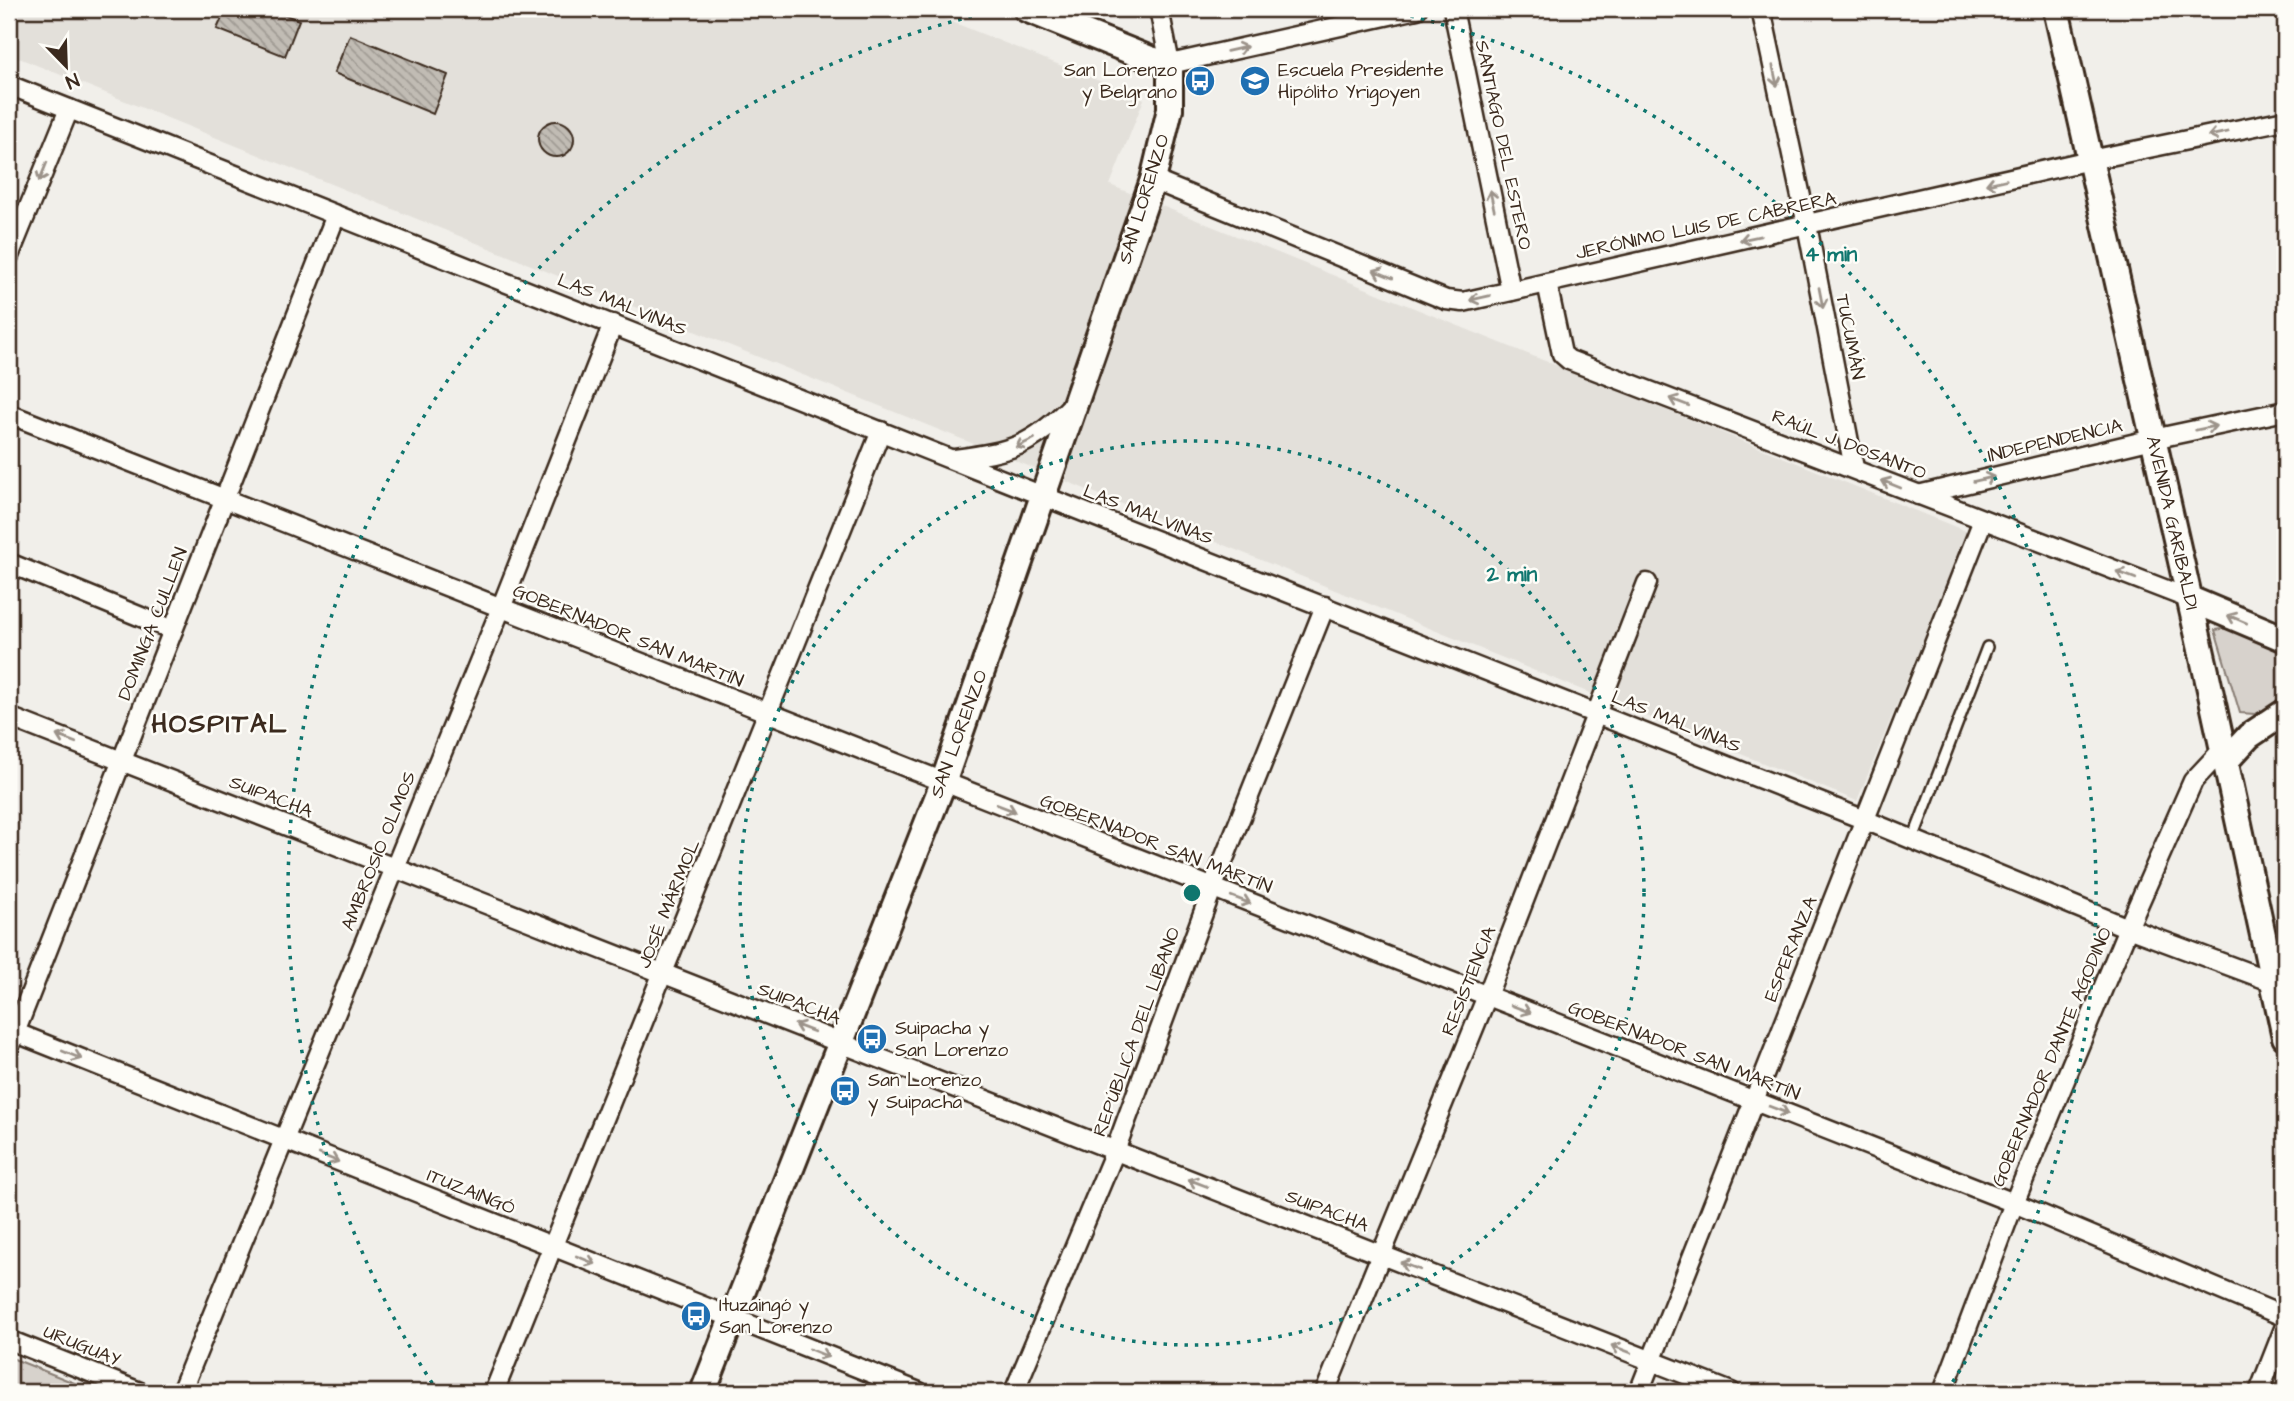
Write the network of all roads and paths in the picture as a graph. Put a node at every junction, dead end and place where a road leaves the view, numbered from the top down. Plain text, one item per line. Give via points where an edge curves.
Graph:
1 (1026, 9) edge
2 (1159, 9) edge
3 (1417, 9) edge
4 (1453, 9) edge
5 (1761, 9) edge
6 (2056, 9) edge
7 (1170, 64) junction
8 (9, 85) edge
9 (69, 108) junction
10 (2285, 120) edge
11 (2090, 160) junction
12 (1153, 180) junction
13 (336, 215) junction
14 (1807, 226) junction
15 (9, 256) edge
16 (1547, 283) junction
17 (1511, 290) junction
18 (612, 324) junction
19 (1076, 400) junction
20 (2285, 411) edge
21 (9, 414) edge
22 (881, 431) junction
23 (2153, 439) junction
24 (952, 460) junction
25 (1854, 468) junction
26 (1917, 495) junction
27 (1043, 496) junction
28 (223, 499) junction
29 (1983, 520) junction
30 (9, 563) edge
31 (1647, 583) dead end
32 (2190, 599) junction
33 (1325, 606) junction
34 (501, 608) junction
35 (173, 630) junction
36 (2285, 639) edge
37 (1987, 647) dead end
38 (2285, 712) edge
39 (766, 713) junction
40 (1597, 714) junction
41 (9, 717) edge
42 (2223, 748) junction
43 (123, 762) junction
44 (943, 783) junction
45 (1866, 820) junction
46 (1913, 839) junction
47 (394, 868) junction
48 (1212, 889) junction
49 (2128, 928) junction
50 (664, 974) junction
51 (2273, 982) junction
52 (1486, 996) junction
53 (2285, 1036) edge
54 (11, 1037) edge
55 (839, 1042) junction
56 (1753, 1100) junction
57 (284, 1140) junction
58 (1115, 1151) junction
59 (2014, 1203) junction
60 (554, 1248) junction
61 (1379, 1254) junction
62 (733, 1318) junction
63 (2285, 1318) edge
64 (2285, 1326) edge
65 (9, 1339) edge
66 (1651, 1361) junction
67 (140, 1392) edge
68 (181, 1392) edge
69 (494, 1392) edge
70 (703, 1392) edge
71 (919, 1392) edge
72 (1014, 1392) edge
73 (1325, 1392) edge
74 (1639, 1392) edge
75 (1731, 1392) edge
76 (1943, 1392) edge
77 (2259, 1392) edge

1 - 7 main road
2 - 7 street
7 -> 3 street
17 -> 4 street, SANTIAGO DEL ESTERO
5 -> 14 street, TUCUMÁN
6 - 11 main road, AVENIDA GARIBALDI
7 - 12 main road, SAN LORENZO via 1170,109
8 - 9 street, LAS MALVINAS
9 - 13 street, LAS MALVINAS
9 -> 15 street
10 -> 11 street, JERÓNIMO LUIS DE CABRERA
11 -> 14 street, JERÓNIMO LUIS DE CABRERA
11 - 23 main road, AVENIDA GARIBALDI
17 -> 12 street, JERÓNIMO LUIS DE CABRERA via 1463,302 1446,300
12 - 19 main road, SAN LORENZO
13 - 18 street, LAS MALVINAS
13 - 28 street, DOMINGA CULLEN
14 -> 16 street, JERÓNIMO LUIS DE CABRERA
14 -> 25 street, TUCUMÁN
16 - 17 street, JERÓNIMO LUIS DE CABRERA
25 -> 16 street, RAÚL J. DOSANTO via 1569,360 1562,354
18 - 22 street, LAS MALVINAS
18 - 34 street, AMBROSIO OLMOS
19 -> 24 street via 1033,440
19 - 27 main road, SAN LORENZO
23 -> 20 street, INDEPENDENCIA
21 - 28 street, GOBERNADOR SAN MARTÍN
22 - 24 street, LAS MALVINAS
22 - 39 street, JOSÉ MÁRMOL
26 -> 23 street, INDEPENDENCIA
23 - 32 main road, AVENIDA GARIBALDI
24 - 27 street, LAS MALVINAS
26 -> 25 street, RAÚL J. DOSANTO
26 - 29 street, RAÚL J. DOSANTO
27 - 33 street, LAS MALVINAS
27 - 44 main road, SAN LORENZO
28 - 34 street, GOBERNADOR SAN MARTÍN
28 - 35 street, DOMINGA CULLEN
32 -> 29 street, RAÚL J. DOSANTO
29 - 45 street, ESPERANZA
30 - 35 street
31 - 40 street, RESISTENCIA
36 -> 32 main road
32 - 42 main road, AVENIDA GARIBALDI
33 - 40 street, LAS MALVINAS
33 - 48 street, REPÚBLICA DEL LÍBANO
34 - 39 street, GOBERNADOR SAN MARTÍN
34 - 47 street, AMBROSIO OLMOS
35 - 43 street, DOMINGA CULLEN
37 - 46 lane
38 - 42 main road
39 - 44 street, GOBERNADOR SAN MARTÍN
39 - 50 street, JOSÉ MÁRMOL
40 - 45 street, LAS MALVINAS
40 - 52 street, RESISTENCIA
43 -> 41 street, SUIPACHA
42 - 49 street, GOBERNADOR DANTE AGODINO via 2193,781
42 - 51 main road, AVENIDA GARIBALDI
43 - 47 street, SUIPACHA
43 - 54 street, DOMINGA CULLEN
44 -> 48 street, GOBERNADOR SAN MARTÍN
44 - 55 main road, SAN LORENZO
45 - 46 street, LAS MALVINAS
45 - 56 street, ESPERANZA
46 - 49 street, LAS MALVINAS
47 - 50 street, SUIPACHA
47 - 57 street, AMBROSIO OLMOS
48 -> 52 street, GOBERNADOR SAN MARTÍN
48 - 58 street, REPÚBLICA DEL LÍBANO
49 - 51 street, LAS MALVINAS
49 - 59 street, GOBERNADOR DANTE AGODINO
55 -> 50 street, SUIPACHA
50 - 60 street, JOSÉ MÁRMOL
51 - 53 main road, AVENIDA GARIBALDI
52 -> 56 street, GOBERNADOR SAN MARTÍN
52 - 61 street, RESISTENCIA
54 -> 57 street, ITUZAINGÓ
55 - 58 street, SUIPACHA
55 - 62 main road, SAN LORENZO
56 -> 59 street, GOBERNADOR SAN MARTÍN
56 - 66 street, ESPERANZA
57 -> 60 street, ITUZAINGÓ
57 - 68 street, AMBROSIO OLMOS
61 -> 58 street, SUIPACHA
58 - 72 street, REPÚBLICA DEL LÍBANO
59 - 63 street, GOBERNADOR SAN MARTÍN
59 - 76 street, GOBERNADOR DANTE AGODINO
60 -> 62 street, ITUZAINGÓ
60 - 69 street, JOSÉ MÁRMOL
66 -> 61 street, SUIPACHA
61 - 73 street, RESISTENCIA
62 - 70 main road, SAN LORENZO
62 -> 71 street, ITUZAINGÓ
64 - 77 street
65 - 67 street, URUGUAY
66 - 74 street, ESPERANZA
66 - 75 street, SUIPACHA

